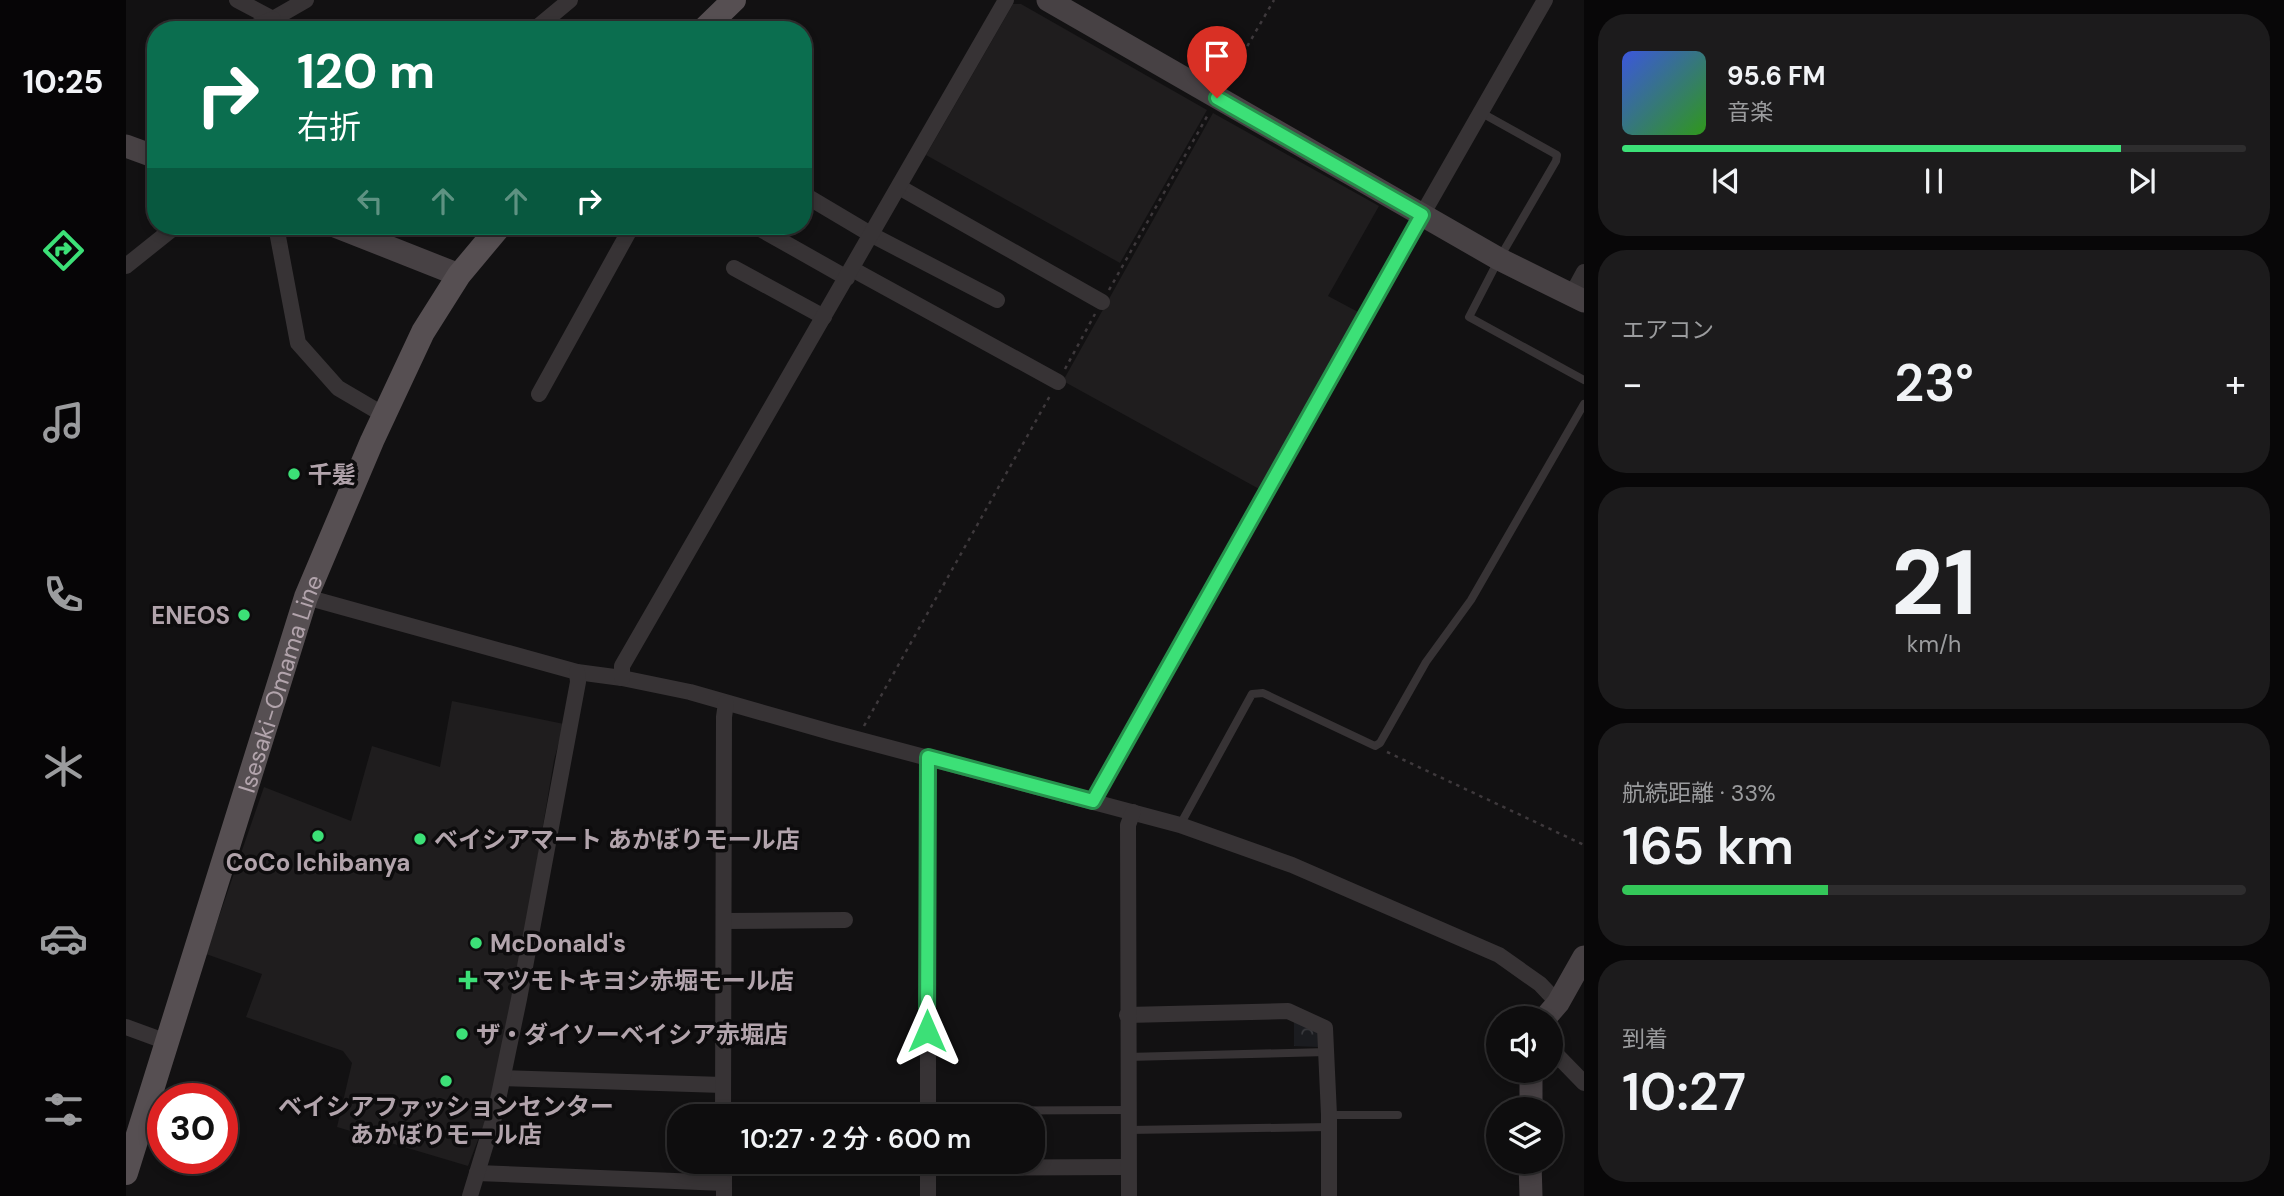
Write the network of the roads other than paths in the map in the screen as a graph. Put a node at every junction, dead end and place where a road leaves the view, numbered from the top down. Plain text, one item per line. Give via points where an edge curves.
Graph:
1 (237, 0) edge
2 (306, 0) edge
3 (570, 0) edge
4 (734, 0) edge
5 (1006, 0) edge
6 (1048, 0) edge
7 (1545, 0) edge
8 (273, 19) junction
9 (268, 21) edge
10 (545, 21) edge
11 (712, 21) edge
12 (1480, 112) junction
13 (126, 146) edge
14 (147, 154) edge
15 (899, 187) junction
16 (812, 199) edge
17 (1422, 215) junction
18 (164, 235) edge
19 (278, 235) edge
20 (358, 235) edge
21 (492, 235) edge
22 (627, 235) edge
23 (773, 235) edge
24 (872, 235) junction
25 (1499, 259) junction
26 (126, 265) edge
27 (734, 268) dead end
28 (1584, 272) edge
29 (849, 273) junction
30 (458, 275) junction
31 (1578, 298) edge
32 (997, 300) dead end
33 (1102, 302) road end
34 (824, 317) junction
35 (1584, 380) edge
36 (1058, 382) road end
37 (539, 394) dead end
38 (1584, 404) edge
39 (384, 415) junction
40 (306, 597) junction
41 (577, 672) junction
42 (622, 678) junction
43 (726, 703) junction
44 (928, 757) junction
45 (1093, 801) junction
46 (1133, 812) junction
47 (1180, 824) junction
48 (845, 919) dead end
49 (724, 921) junction
50 (1584, 957) edge
51 (1549, 1006) edge
52 (1554, 1006) edge
53 (1127, 1014) junction
54 (126, 1027) edge
55 (167, 1042) junction
56 (1327, 1052) junction
57 (1127, 1057) junction
58 (1563, 1061) edge
59 (503, 1078) junction
60 (1584, 1083) edge
61 (723, 1085) junction
62 (723, 1104) edge
63 (928, 1104) edge
64 (1128, 1110) junction
65 (1045, 1112) edge
66 (1398, 1115) dead end
67 (1329, 1121) junction
68 (133, 1125) edge
69 (1128, 1130) junction
70 (1045, 1166) edge
71 (1128, 1167) junction
72 (477, 1172) junction
73 (126, 1173) edge
74 (928, 1174) edge
75 (1530, 1174) edge
76 (724, 1190) edge
77 (470, 1196) edge
78 (928, 1196) edge
79 (1129, 1196) edge
80 (1329, 1196) edge
81 (1531, 1196) edge

1 - 8 street
2 - 8 street
3 - 10 street
4 - 11 main road
5 - 15 street
6 - 17 street
7 - 12 street
8 - 9 street
12 - 17 street
12 - 25 lane via 1557,155
13 - 14 street
15 - 24 street
15 - 33 street
16 - 24 street
17 - 25 street
17 - 45 lane
18 - 26 street
19 - 39 street via 298,343 338,388
20 - 30 street
21 - 30 main road, Isesaki-Omama Line
22 - 37 street
23 - 29 street
24 - 29 street
24 - 32 street
25 - 31 street
25 - 35 lane via 1469,317
27 - 34 street
28 - 31 street
29 - 34 street
29 - 36 street
30 - 39 main road, Isesaki-Omama Line via 423,331
34 - 42 street via 622,666
38 - 47 lane via 1471,600 1426,662 1380,743 1375,746 1263,694 1252,694
39 - 40 main road, Isesaki-Omama Line
40 - 41 street
40 - 55 main road, Isesaki-Omama Line
41 - 42 street
41 - 59 street
42 - 43 street
43 - 44 street
43 - 49 street
44 - 45 street
44 - 63 street
45 - 46 street
46 - 47 street
46 - 53 street via 1128,825
47 - 51 street via 1292,866 1499,955 1539,984
48 - 49 street
49 - 61 street
50 - 52 street
53 - 56 street via 1288,1012 1325,1028
53 - 57 street
54 - 55 street
55 - 68 main road, Isesaki-Omama Line
56 - 57 lane
56 - 67 street
57 - 64 street
58 - 60 street
59 - 61 street
59 - 72 street
61 - 62 street
64 - 65 lane
64 - 69 street
66 - 67 lane
67 - 69 lane
67 - 80 street
68 - 73 main road, Isesaki-Omama Line
69 - 71 street
70 - 71 street
71 - 79 street
72 - 76 street
72 - 77 street
74 - 78 street
75 - 81 street

